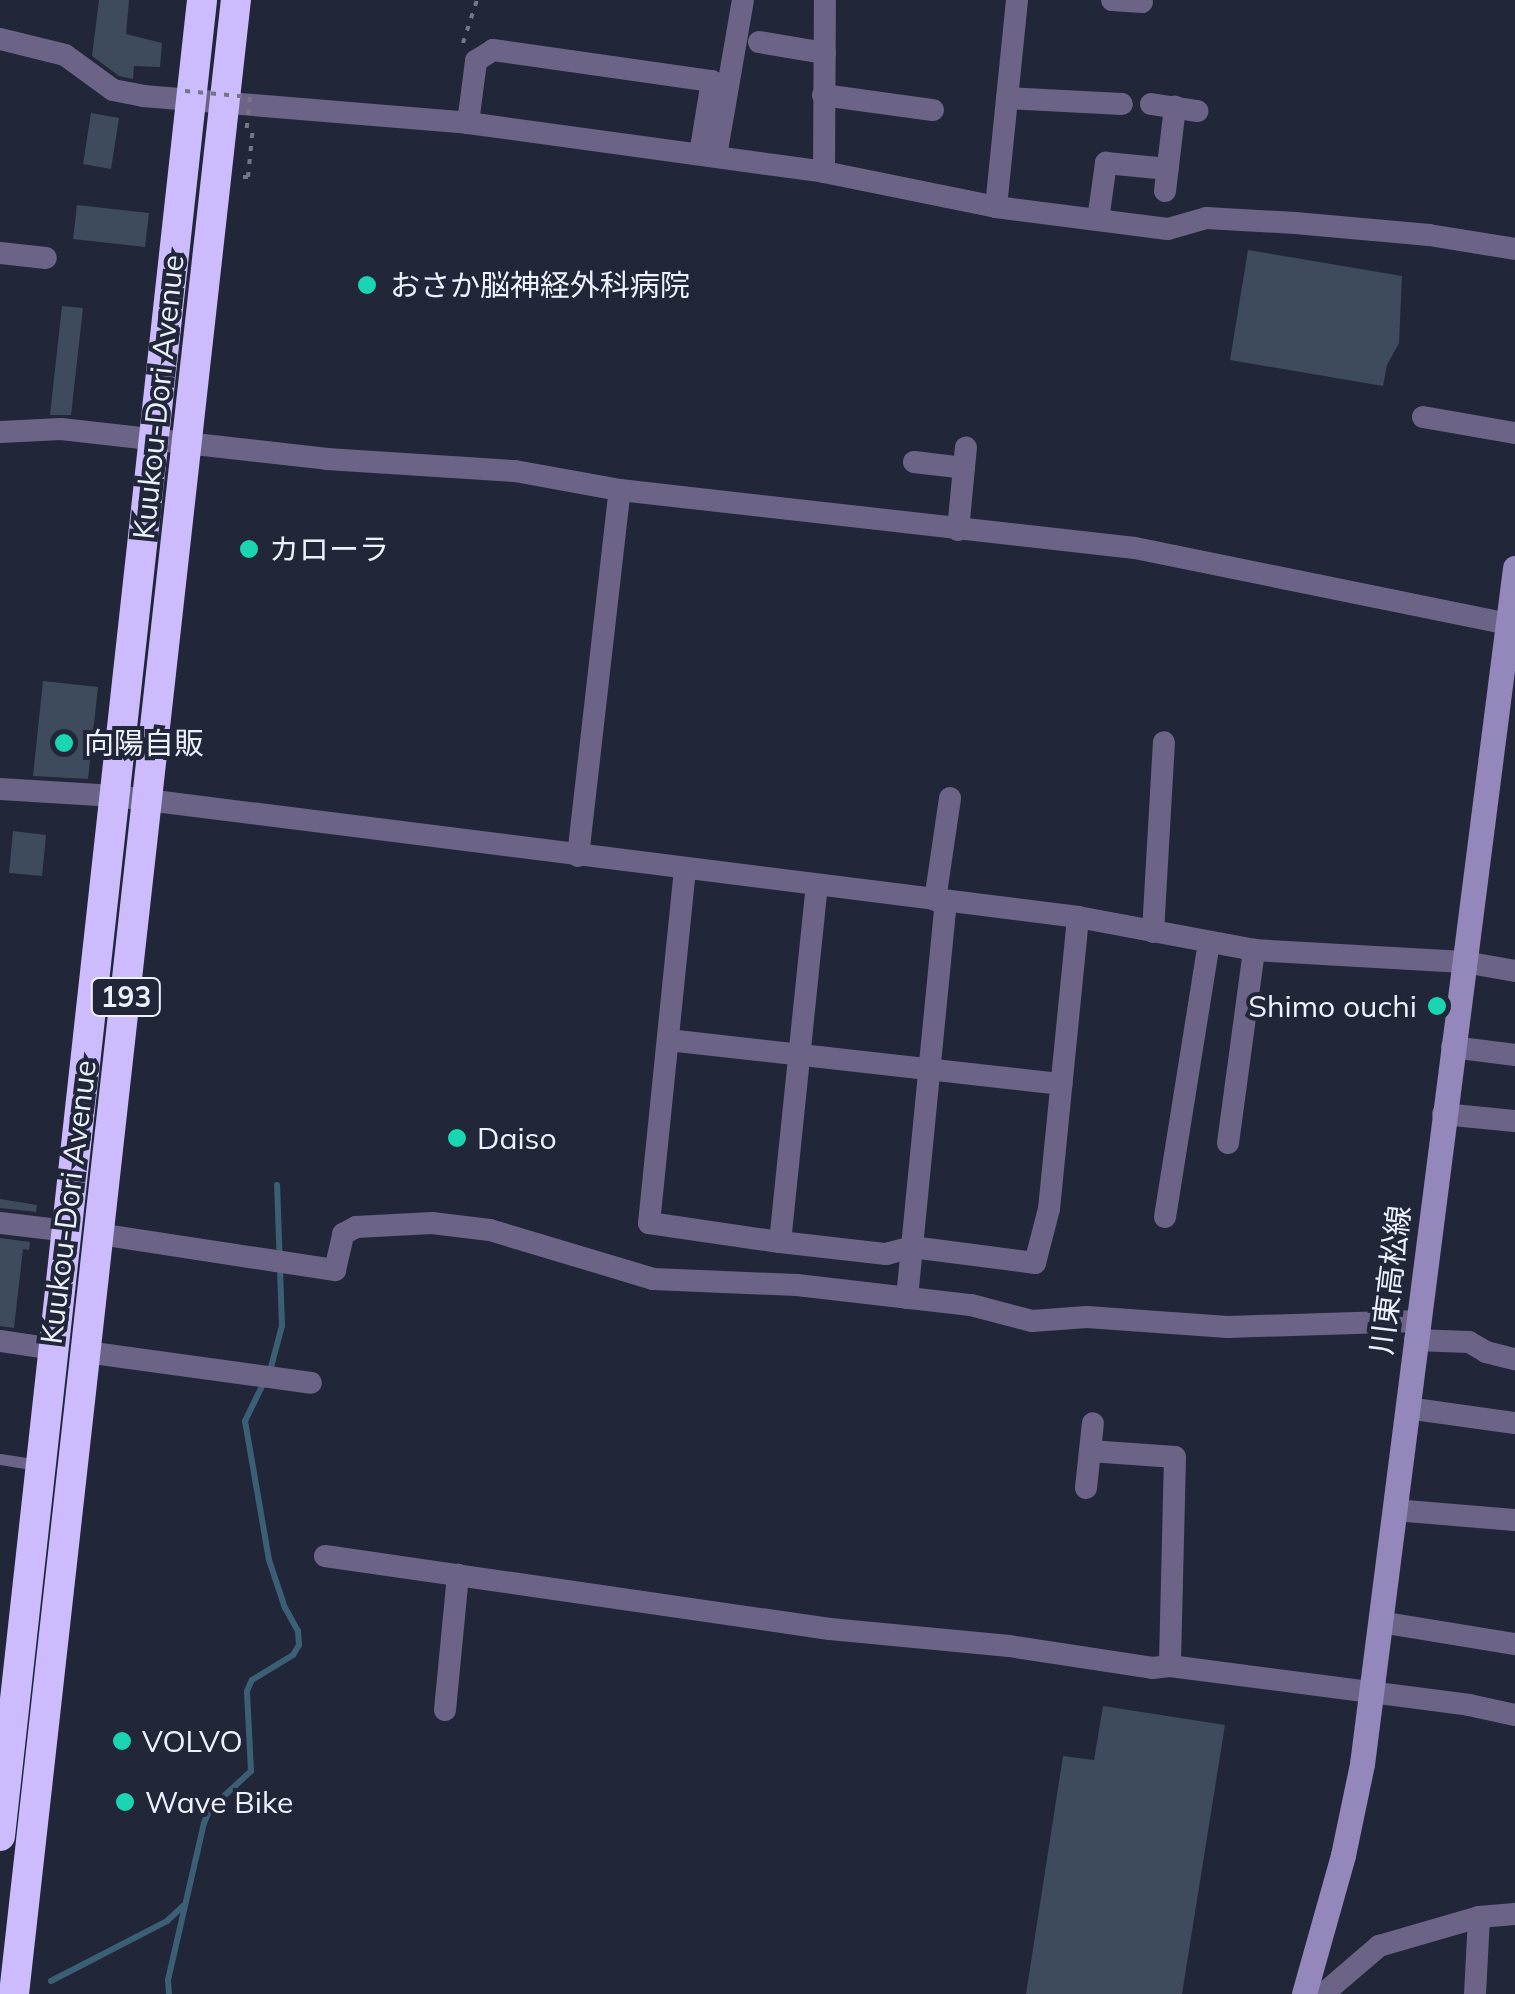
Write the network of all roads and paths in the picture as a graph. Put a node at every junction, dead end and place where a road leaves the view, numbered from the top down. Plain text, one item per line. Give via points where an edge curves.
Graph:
1 (202, 0) edge
2 (236, 0) edge
3 (477, 0) edge
4 (743, 0) edge
5 (825, 0) edge
6 (1017, 0) edge
7 (1112, 0) edge
8 (1142, 2) dead end
9 (0, 38) edge
10 (759, 42) dead end
11 (462, 53) dead end
12 (825, 53) junction
13 (188, 95) junction
14 (822, 95) junction
15 (1007, 98) junction
16 (1122, 104) dead end
17 (1151, 104) dead end
18 (241, 105) junction
19 (933, 110) dead end
20 (468, 123) junction
21 (246, 134) dead end
22 (708, 155) junction
23 (243, 169) dead end
24 (824, 172) junction
25 (996, 207) junction
26 (1098, 220) junction
27 (1515, 249) edge
28 (0, 253) edge
29 (46, 258) dead end
30 (1423, 417) dead end
31 (0, 432) edge
32 (1515, 433) edge
33 (154, 443) junction
34 (188, 446) junction
35 (914, 462) dead end
36 (620, 490) junction
37 (958, 530) junction
38 (1515, 568) edge
39 (1507, 624) junction
40 (1164, 742) dead end
41 (0, 789) edge
42 (116, 796) junction
43 (950, 798) dead end
44 (148, 800) junction
45 (578, 856) junction
46 (685, 869) junction
47 (817, 885) junction
48 (940, 900) junction
49 (1078, 917) junction
50 (1152, 932) junction
51 (1209, 943) junction
52 (1254, 950) junction
53 (1464, 962) junction
54 (1515, 971) edge
55 (668, 1040) junction
56 (1452, 1047) junction
57 (799, 1052) junction
58 (1515, 1055) edge
59 (930, 1066) junction
60 (1062, 1084) junction
61 (1444, 1114) junction
62 (1515, 1122) edge
63 (1228, 1143) dead end
64 (1166, 1217) dead end
65 (0, 1223) edge
66 (67, 1232) junction
67 (99, 1234) junction
68 (780, 1242) junction
69 (912, 1247) junction
70 (908, 1298) junction
71 (1416, 1330) junction
72 (0, 1341) edge
73 (54, 1349) junction
74 (86, 1352) junction
75 (1515, 1359) edge
76 (311, 1384) dead end
77 (1406, 1408) junction
78 (1093, 1423) dead end
79 (1515, 1423) edge
80 (1090, 1451) junction
81 (0, 1459) edge
82 (41, 1466) junction
83 (1086, 1488) dead end
84 (1394, 1510) junction
85 (1515, 1520) edge
86 (325, 1556) dead end
87 (458, 1575) junction
88 (1380, 1622) junction
89 (1515, 1644) edge
90 (1170, 1666) junction
91 (1371, 1692) junction
92 (445, 1710) dead end
93 (1515, 1715) edge
94 (0, 1836) edge
95 (1515, 1914) edge
96 (1479, 1917) junction
97 (14, 1994) edge
98 (1304, 1994) edge
99 (1323, 1994) edge
100 (1475, 1994) edge

1 - 13 highway, Kuukou-Dori Avenue / 193
2 - 18 highway, Kuukou-Dori Avenue / 193
3 - 11 path
4 - 22 street
5 - 12 street
6 - 15 street
7 - 8 street
9 - 13 street via 65,54 113,90
10 - 12 street
12 - 14 street
13 - 18 street
13 - 21 path, bridge via 250,97
13 - 33 highway, Kuukou-Dori Avenue / 193
14 - 19 street
14 - 24 street
15 - 16 street
15 - 25 street
17 - 26 street via 1186,109 1166,180 1106,163
18 - 20 street
18 - 23 path via 248,177 241,176
18 - 34 highway, Kuukou-Dori Avenue / 193
20 - 22 street
20 - 22 street via 476,60 492,50 712,81
22 - 24 street
24 - 25 street
25 - 26 street
26 - 27 street via 1168,229 1206,218 1296,222
28 - 29 street
30 - 32 street
31 - 33 street via 61,429
33 - 34 street
33 - 42 highway, Kuukou-Dori Avenue / 193
34 - 36 street via 515,471
34 - 44 highway, Kuukou-Dori Avenue / 193
35 - 37 street via 966,458
36 - 37 street
36 - 45 street
37 - 39 street via 1135,548
38 - 39 main road, 川東高松線
39 - 53 main road, 川東高松線
40 - 50 street
41 - 42 street
42 - 44 street
42 - 66 highway, Kuukou-Dori Avenue / 193
43 - 48 street
44 - 45 street
44 - 67 highway, Kuukou-Dori Avenue / 193
45 - 46 street
46 - 47 street
46 - 55 street
47 - 48 street
47 - 57 street
48 - 49 street
48 - 59 street
49 - 50 street
49 - 60 street
50 - 51 street
51 - 52 street
51 - 64 street
52 - 53 street
52 - 63 street
53 - 54 street
53 - 56 main road, 川東高松線
55 - 57 street
55 - 68 street via 650,1223
56 - 58 street
56 - 61 main road, 川東高松線
57 - 59 street
57 - 68 street
59 - 60 street
59 - 69 street
60 - 69 street via 1050,1209 1035,1263
61 - 62 street
61 - 71 main road, 川東高松線
65 - 66 street
66 - 73 highway, Kuukou-Dori Avenue / 193
67 - 70 street via 335,1270 343,1234 356,1227 432,1223 490,1230 653,1278
67 - 74 highway, Kuukou-Dori Avenue / 193
68 - 69 street via 886,1254
69 - 70 street
70 - 71 street via 1032,1321 1087,1317
71 - 75 street
71 - 77 main road, 川東高松線
72 - 73 street
73 - 82 highway, Kuukou-Dori Avenue / 193
74 - 76 street
74 - 97 highway, Kuukou-Dori Avenue / 193
77 - 79 street
77 - 84 main road, 川東高松線
78 - 80 street
80 - 83 street
80 - 90 street via 1175,1457
81 - 82 lane
82 - 94 highway, Kuukou-Dori Avenue / 193
84 - 85 street
84 - 88 main road, 川東高松線
86 - 87 street
87 - 90 street via 830,1630
87 - 92 street
88 - 89 street
88 - 91 main road, 川東高松線
90 - 91 street
91 - 93 street
91 - 98 main road, 川東高松線 via 1343,1856
95 - 96 street
96 - 99 street via 1378,1946
96 - 100 street

